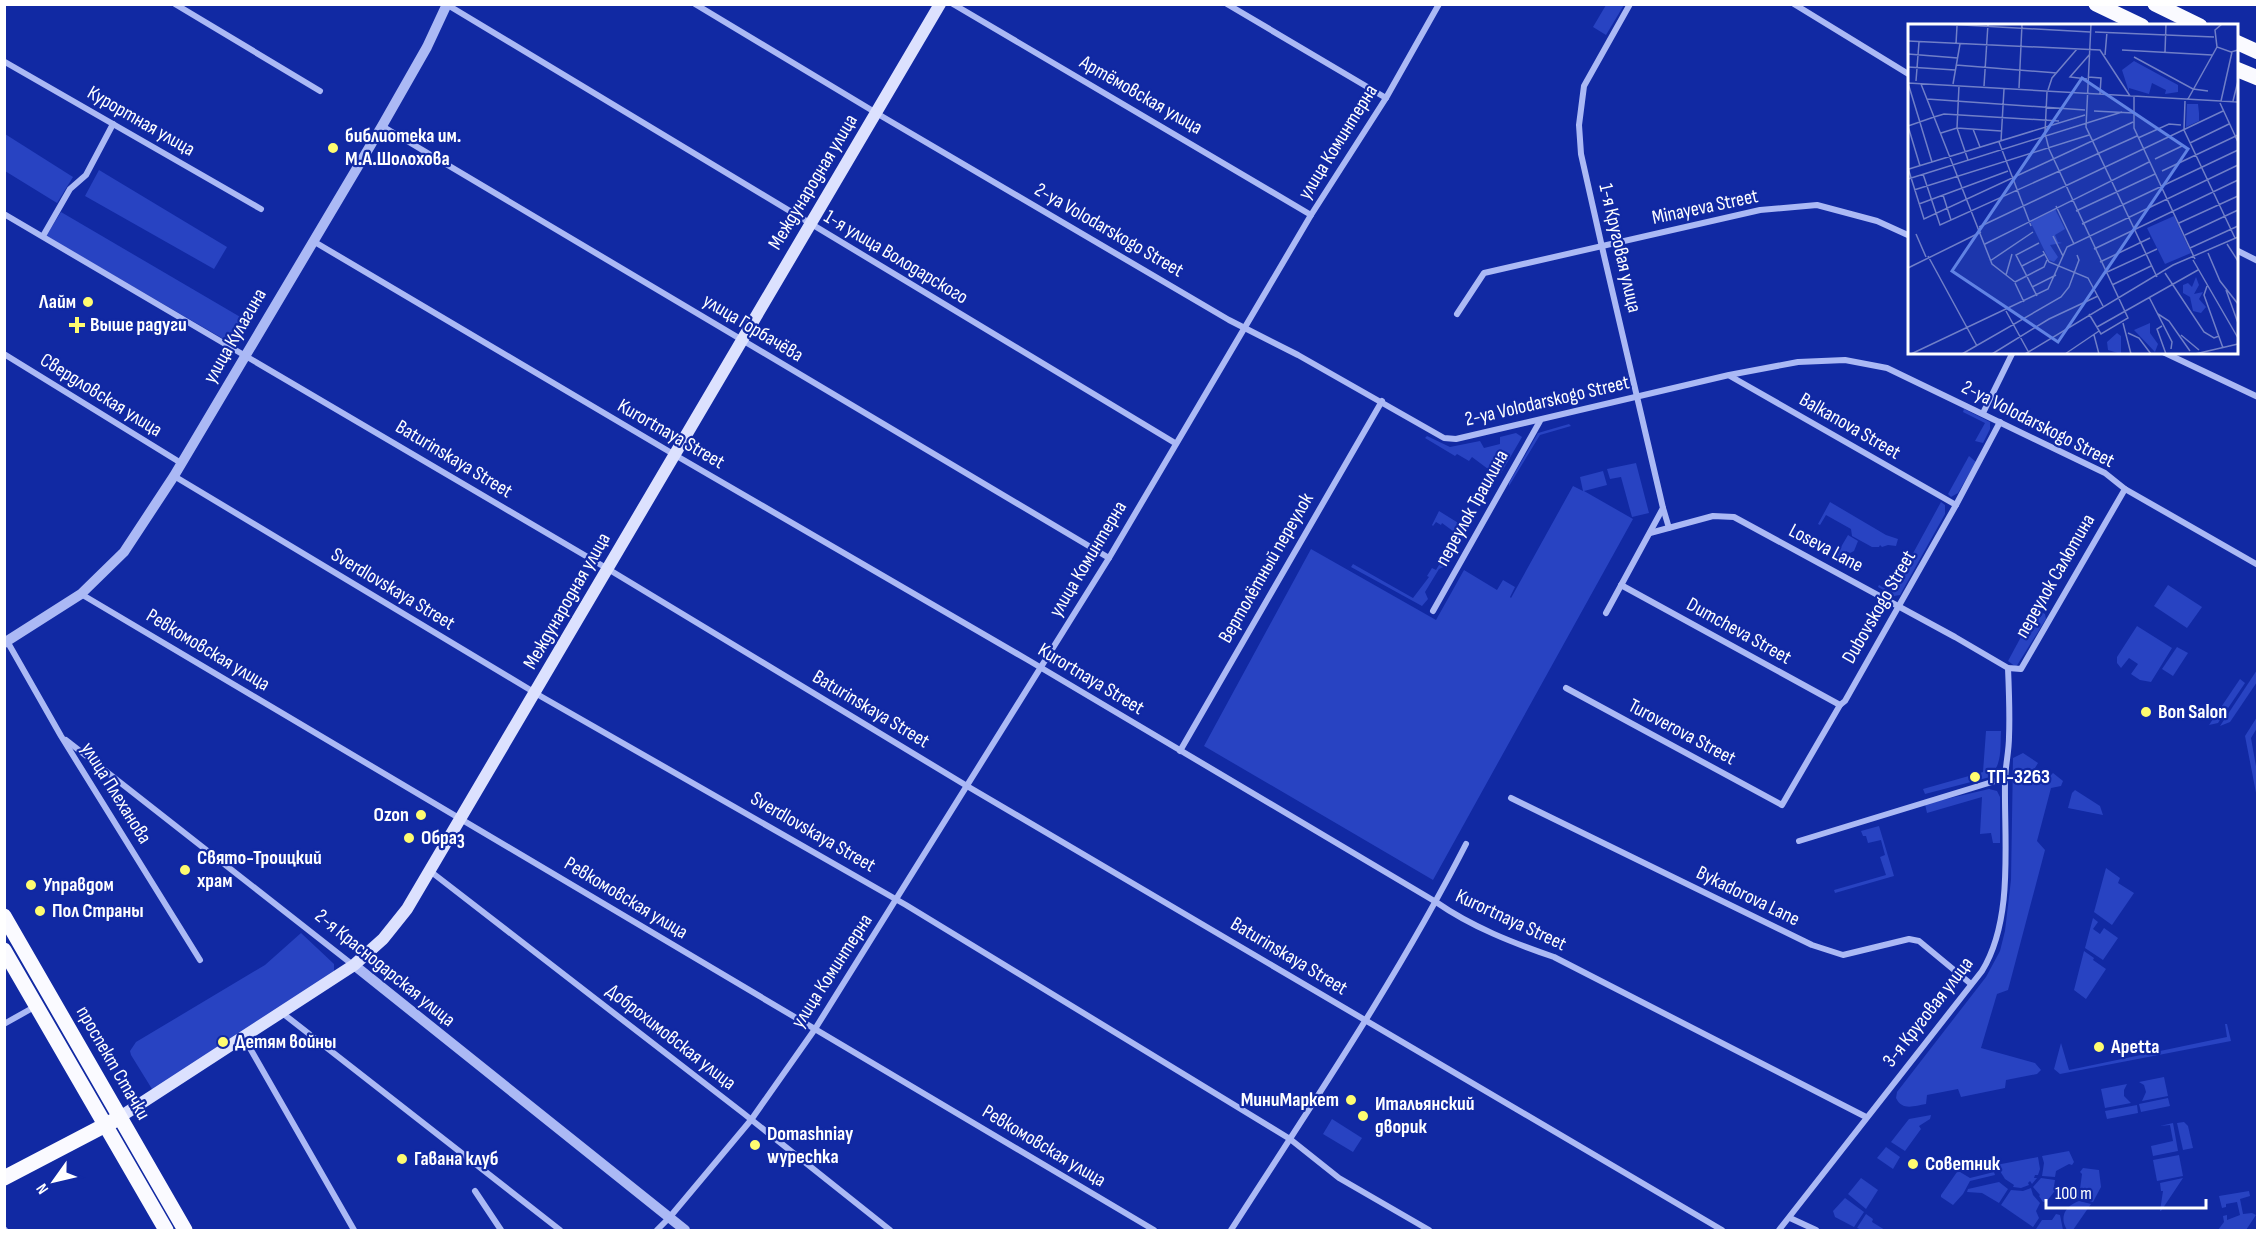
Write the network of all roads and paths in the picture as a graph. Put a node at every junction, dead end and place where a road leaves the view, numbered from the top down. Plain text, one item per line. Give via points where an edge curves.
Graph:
1 (175, 4) edge
2 (695, 4) edge
3 (940, 4) edge
4 (953, 4) edge
5 (1227, 4) edge
6 (1440, 4) edge
7 (1630, 4) edge
8 (1794, 4) edge
9 (2096, 4) edge
10 (2154, 4) edge
11 (447, 5) edge
12 (2138, 24) edge
13 (2196, 24) edge
14 (2238, 43) edge
15 (2258, 52) edge
16 (5, 62) edge
17 (2238, 70) edge
18 (1908, 74) edge
19 (2258, 78) edge
20 (320, 91) dead end
21 (1386, 98) junction
22 (876, 113) junction
23 (113, 124) junction
24 (382, 126) junction
25 (261, 209) dead end
26 (4, 214) edge
27 (1311, 215) junction
28 (810, 225) junction
29 (1908, 235) edge
30 (43, 236) junction
31 (313, 241) junction
32 (1602, 247) junction
33 (2238, 251) edge
34 (2258, 261) edge
35 (1457, 314) dead end
36 (1245, 327) junction
37 (741, 340) junction
38 (4, 354) edge
39 (246, 354) junction
40 (2012, 354) edge
41 (2167, 354) edge
42 (1729, 375) junction
43 (2258, 397) edge
44 (1637, 398) junction
45 (1382, 401) junction
46 (1983, 413) junction
47 (1540, 421) junction
48 (2000, 422) junction
49 (1175, 443) junction
50 (675, 455) junction
51 (181, 463) junction
52 (174, 476) junction
53 (2124, 489) junction
54 (1956, 505) junction
55 (1664, 508) junction
56 (1669, 528) junction
57 (1650, 533) junction
58 (1108, 558) junction
59 (2258, 565) edge
60 (608, 569) junction
61 (1621, 585) junction
62 (81, 594) junction
63 (1898, 606) junction
64 (1433, 611) dead end
65 (1606, 613) dead end
66 (6, 642) edge
67 (1041, 668) junction
68 (2008, 668) junction
69 (1566, 688) dead end
70 (535, 693) junction
71 (1840, 705) junction
72 (61, 736) junction
73 (1179, 751) junction
74 (2005, 778) junction
75 (967, 786) junction
76 (1511, 798) dead end
77 (1782, 805) joint
78 (460, 820) junction
79 (1799, 841) dead end
80 (1466, 844) dead end
81 (430, 871) junction
82 (897, 899) junction
83 (1436, 902) junction
84 (4, 916) edge
85 (4, 950) edge
86 (200, 960) dead end
87 (354, 965) junction
88 (1971, 984) junction
89 (37, 1006) junction
90 (281, 1012) junction
91 (1366, 1021) junction
92 (4, 1024) edge
93 (815, 1029) junction
94 (243, 1036) junction
95 (120, 1117) junction
96 (1866, 1117) junction
97 (751, 1120) junction
98 (106, 1125) junction
99 (1290, 1138) junction
100 (4, 1178) edge
101 (475, 1191) dead end
102 (669, 1218) junction
103 (1790, 1218) junction
104 (166, 1230) edge
105 (185, 1230) edge
106 (354, 1230) edge
107 (501, 1230) edge
108 (560, 1230) edge
109 (657, 1230) edge
110 (685, 1230) edge
111 (890, 1230) edge
112 (1154, 1230) edge
113 (1231, 1230) edge
114 (1429, 1230) edge
115 (1722, 1230) edge
116 (1779, 1230) edge
117 (1816, 1230) edge

1 - 20 street
2 - 22 street, 2-ya Volodarskogo Street
3 - 22 main road, Международная улица
4 - 27 street, Артёмовская улица
5 - 21 street
6 - 21 street, улица Коминтерна
7 - 32 street, 1-я Круговая улица via 1584,86 1580,105 1581,154
8 - 18 street
9 - 12 main road
10 - 13 main road
11 - 24 street, улица Кулагина
11 - 28 street, 1-я улица Володарского
14 - 15 main road
16 - 23 street, Курортная улица
17 - 19 main road
21 - 27 street, улица Коминтерна
22 - 28 main road, Международная улица
22 - 36 street, 2-ya Volodarskogo Street
23 - 25 street, Курортная улица
23 - 30 street via 86,176 70,189
24 - 31 street, улица Кулагина
24 - 37 street, улица Горбачёва
26 - 30 street, Baturinskaya Street
27 - 36 street, улица Коминтерна
28 - 37 main road, Международная улица
28 - 49 street, 1-я улица Володарского
29 - 32 street, Minayeva Street via 1876,221 1817,205 1760,210
30 - 39 street, Baturinskaya Street
31 - 39 street, улица Кулагина
31 - 50 street, Kurortnaya Street
32 - 35 street, Minayeva Street via 1484,273
32 - 44 street, 1-я Круговая улица
33 - 34 street
36 - 45 street, 2-ya Volodarskogo Street
36 - 49 street, улица Коминтерна
37 - 50 main road, Международная улица
37 - 58 street, улица Горбачёва
38 - 51 street, Свердловская улица
39 - 51 street, улица Кулагина
39 - 60 street, Baturinskaya Street
40 - 46 street
41 - 43 street
42 - 44 street, 2-ya Volodarskogo Street
42 - 46 street, 2-ya Volodarskogo Street via 1798,362 1845,360 1887,368
42 - 54 street, Balkanova Street
44 - 47 street, 2-ya Volodarskogo Street
44 - 55 street, 1-я Круговая улица
45 - 47 street, 2-ya Volodarskogo Street via 1451,440
45 - 73 street, Вертолётный переулок
46 - 48 street, 2-ya Volodarskogo Street
47 - 64 street, переулок Траилина
48 - 53 street, 2-ya Volodarskogo Street via 2105,473
48 - 54 street, Dubovskogo Street
49 - 58 street, улица Коминтерна
50 - 60 main road, Международная улица
50 - 67 street, Kurortnaya Street
51 - 52 street, улица Кулагина
52 - 62 street, улица Кулагина via 124,552
52 - 70 street, Sverdlovskaya Street
53 - 59 street, 2-ya Volodarskogo Street
53 - 68 street, переулок Салютина via 2021,669
54 - 63 street, Dubovskogo Street
55 - 56 street, 1-я Круговая улица
55 - 57 street
56 - 57 street, Loseva Lane
56 - 63 street, Loseva Lane via 1713,516 1734,517
57 - 61 street
58 - 67 street, улица Коминтерна
60 - 70 main road, Международная улица
60 - 75 street, Baturinskaya Street
61 - 65 street
61 - 71 street, Dumcheva Street
62 - 66 street, улица Кулагина
62 - 78 street, Ревкомовская улица
63 - 68 street, Loseva Lane
63 - 71 street, Dubovskogo Street
66 - 72 street, улица Плеханова
67 - 73 street, Kurortnaya Street
67 - 75 street, улица Коминтерна
68 - 74 street, 3-я Круговая улица
69 - 77 street, Turoverova Street
70 - 78 main road, Международная улица
70 - 82 street, Sverdlovskaya Street
71 - 77 street, Dubovskogo Street
72 - 86 street, улица Плеханова
72 - 87 street, 2-я Краснодарская улица
73 - 83 street, Kurortnaya Street
74 - 79 street
74 - 88 street, 3-я Круговая улица via 2000,929 1992,954
75 - 82 street, улица Коминтерна
75 - 91 street, Baturinskaya Street
76 - 88 street, Bykadorova Lane via 1812,945 1843,955 1909,939 1918,941
78 - 81 main road, Международная улица
78 - 93 street, Ревкомовская улица
80 - 83 street
81 - 87 main road, Международная улица via 383,939
81 - 97 street, Доброхимовская улица
82 - 93 street, улица Коминтерна
82 - 99 street, Sverdlovskaya Street
83 - 91 street
83 - 96 street, Kurortnaya Street via 1511,942 1554,957
84 - 95 main road, проспект Стачки
85 - 89 main road, проспект Стачки
87 - 90 main road, Международная улица
87 - 102 street, 2-я Краснодарская улица
88 - 96 street, 3-я Круговая улица
89 - 92 street
89 - 98 main road, проспект Стачки
90 - 94 main road, Международная улица
90 - 108 street
91 - 99 street
91 - 115 street, Baturinskaya Street
93 - 97 street, улица Коминтерна
93 - 112 street, Ревкомовская улица
94 - 95 main road, Международная улица
94 - 106 street
95 - 98 main road
95 - 105 main road, проспект Стачки
96 - 103 street, 3-я Круговая улица
97 - 102 street, улица Коминтерна
97 - 111 street, Доброхимовская улица
98 - 100 main road
98 - 104 main road, проспект Стачки
99 - 113 street
99 - 114 street, Sverdlovskaya Street via 1339,1178
101 - 107 street
102 - 109 street, улица Коминтерна
102 - 110 street, 2-я Краснодарская улица
103 - 116 street, 3-я Круговая улица
103 - 117 street

